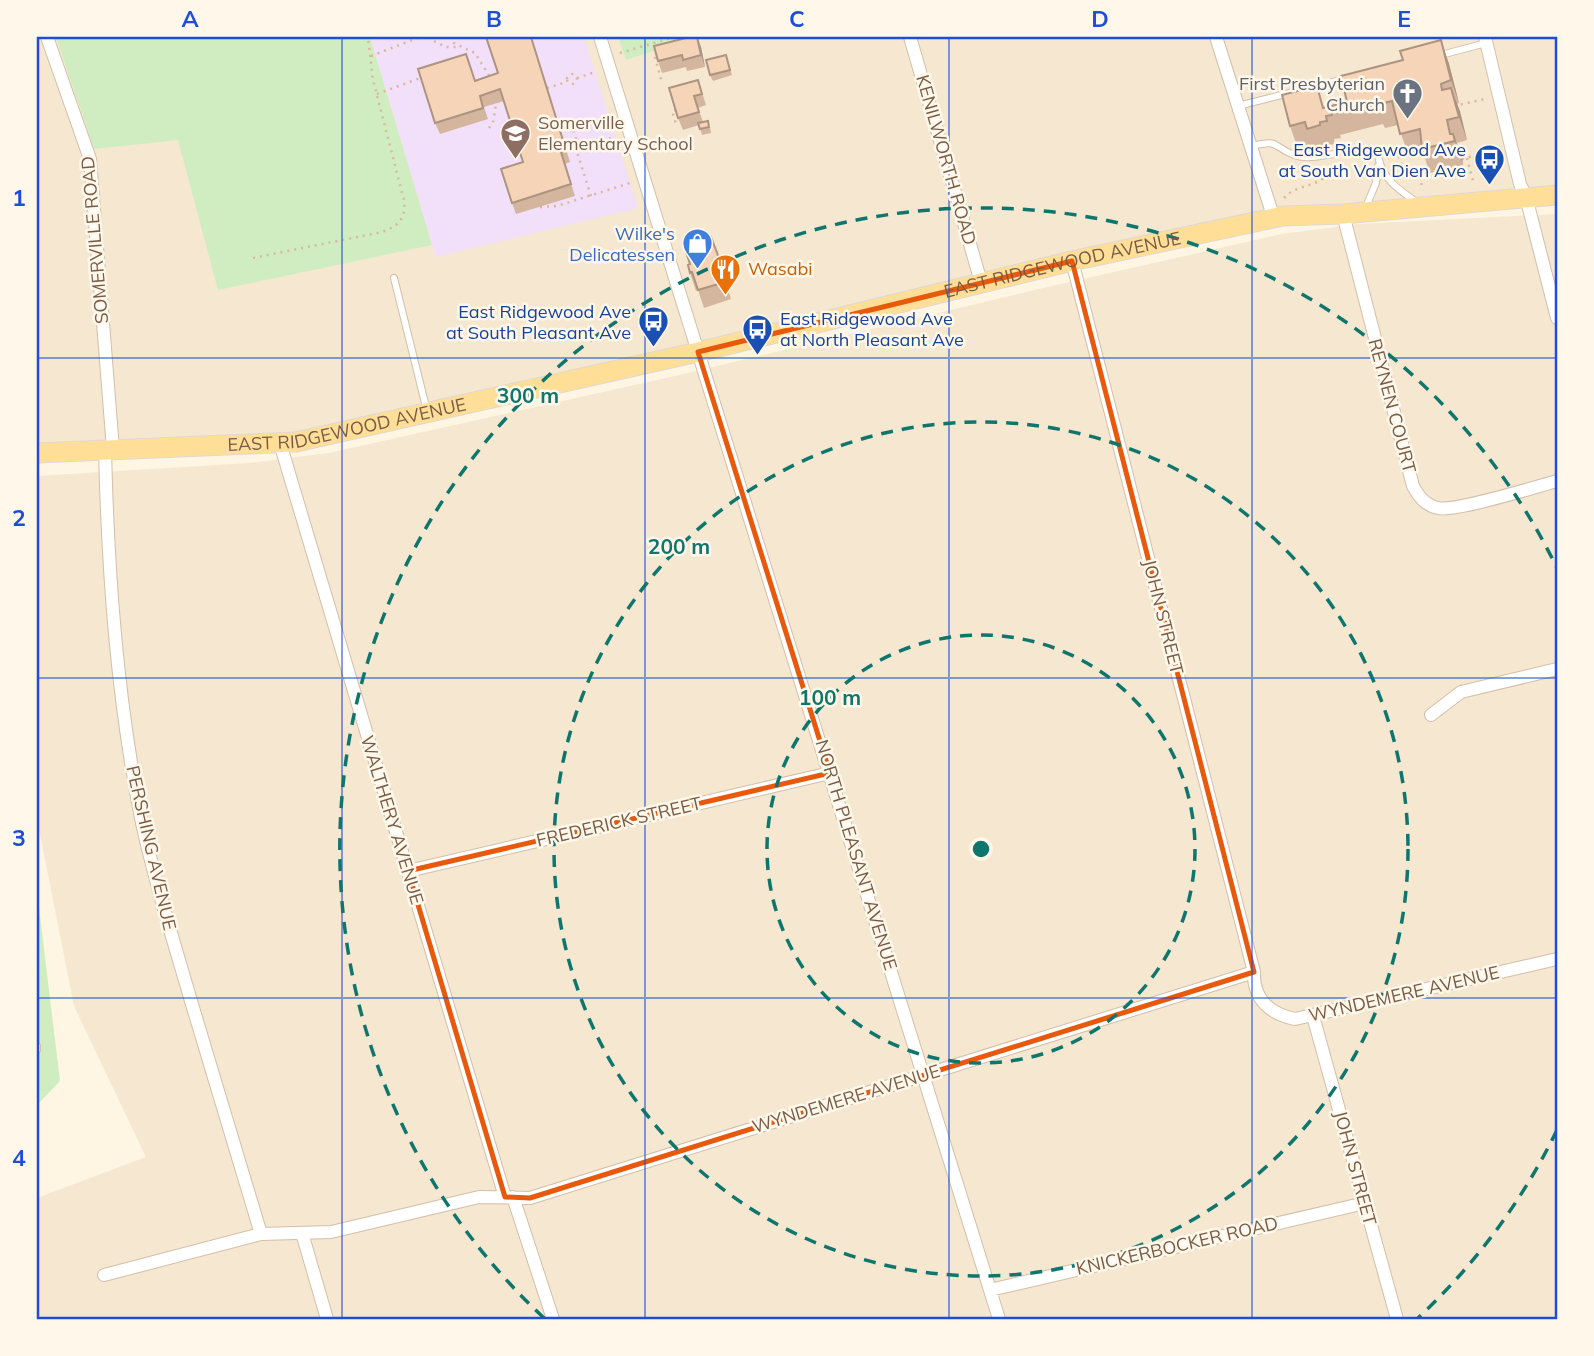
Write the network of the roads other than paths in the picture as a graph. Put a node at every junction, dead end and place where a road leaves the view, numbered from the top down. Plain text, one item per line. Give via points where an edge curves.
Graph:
1 (47, 37) edge
2 (600, 37) edge
3 (910, 37) edge
4 (1216, 37) edge
5 (1485, 40) edge
6 (1436, 56) edge
7 (1358, 76) edge
8 (1238, 106) junction
9 (1251, 146) junction
10 (1335, 154) road end
11 (1557, 195) edge
12 (1526, 197) junction
13 (1423, 200) junction
14 (1278, 210) junction
15 (1364, 212) junction
16 (1343, 214) junction
17 (1072, 261) junction
18 (394, 278) dead end
19 (981, 282) junction
20 (1557, 318) edge
21 (698, 352) junction
22 (427, 413) junction
23 (279, 443) junction
24 (109, 449) junction
25 (37, 453) edge
26 (1557, 481) edge
27 (1557, 669) edge
28 (1431, 715) dead end
29 (830, 773) junction
30 (408, 870) junction
31 (1557, 959) edge
32 (1254, 972) junction
33 (1313, 1016) junction
34 (923, 1075) junction
35 (509, 1197) junction
36 (1365, 1203) junction
37 (302, 1233) junction
38 (261, 1234) junction
39 (104, 1275) dead end
40 (990, 1290) junction
41 (327, 1319) edge
42 (553, 1319) edge
43 (999, 1319) edge
44 (1397, 1319) edge

1 - 24 street, SOMERVILLE ROAD via 90,159
2 - 21 street, NORTH PLEASANT AVENUE
3 - 19 street, KENILWORTH ROAD
4 - 8 street
5 - 6 lane
5 - 12 street
7 - 8 lane
8 - 9 street
9 - 10 lane via 1270,142 1296,157
9 - 14 street
11 - 12 main road, EAST RIDGEWOOD AVENUE
12 - 13 main road, EAST RIDGEWOOD AVENUE
12 - 20 street
13 - 15 main road, EAST RIDGEWOOD AVENUE
13 - 15 lane via 1388,181 1378,160 1376,183
14 - 16 main road, EAST RIDGEWOOD AVENUE via 1283,216
14 - 17 main road, EAST RIDGEWOOD AVENUE
15 - 16 main road, EAST RIDGEWOOD AVENUE
16 - 26 street, REYNEN COURT via 1419,497 1428,505 1448,509
17 - 19 main road, EAST RIDGEWOOD AVENUE
17 - 32 street, JOHN STREET
18 - 22 lane
19 - 21 main road, EAST RIDGEWOOD AVENUE
21 - 22 main road, EAST RIDGEWOOD AVENUE
21 - 29 street, NORTH PLEASANT AVENUE
22 - 23 main road, EAST RIDGEWOOD AVENUE
23 - 24 main road, EAST RIDGEWOOD AVENUE
23 - 30 street, WALTHERY AVENUE
24 - 25 main road, EAST RIDGEWOOD AVENUE
24 - 38 street, PERSHING AVENUE via 107,547 112,626 142,824
27 - 28 street via 1461,692
29 - 30 street, FREDERICK STREET
29 - 34 street, NORTH PLEASANT AVENUE
30 - 35 street, WALTHERY AVENUE
31 - 33 street, WYNDEMERE AVENUE
32 - 33 street, WYNDEMERE AVENUE via 1256,990 1271,1010 1295,1018
32 - 34 street, WYNDEMERE AVENUE
33 - 36 street, JOHN STREET
34 - 35 street, WYNDEMERE AVENUE via 530,1198
34 - 40 street, NORTH PLEASANT AVENUE
35 - 37 street, WYNDEMERE AVENUE via 479,1196 331,1232
35 - 42 street, WALTHERY AVENUE
36 - 40 street, KNICKERBOCKER ROAD
36 - 44 street, JOHN STREET
37 - 38 street, WYNDEMERE AVENUE
37 - 41 street
38 - 39 street, WYNDEMERE AVENUE
40 - 43 street, NORTH PLEASANT AVENUE

